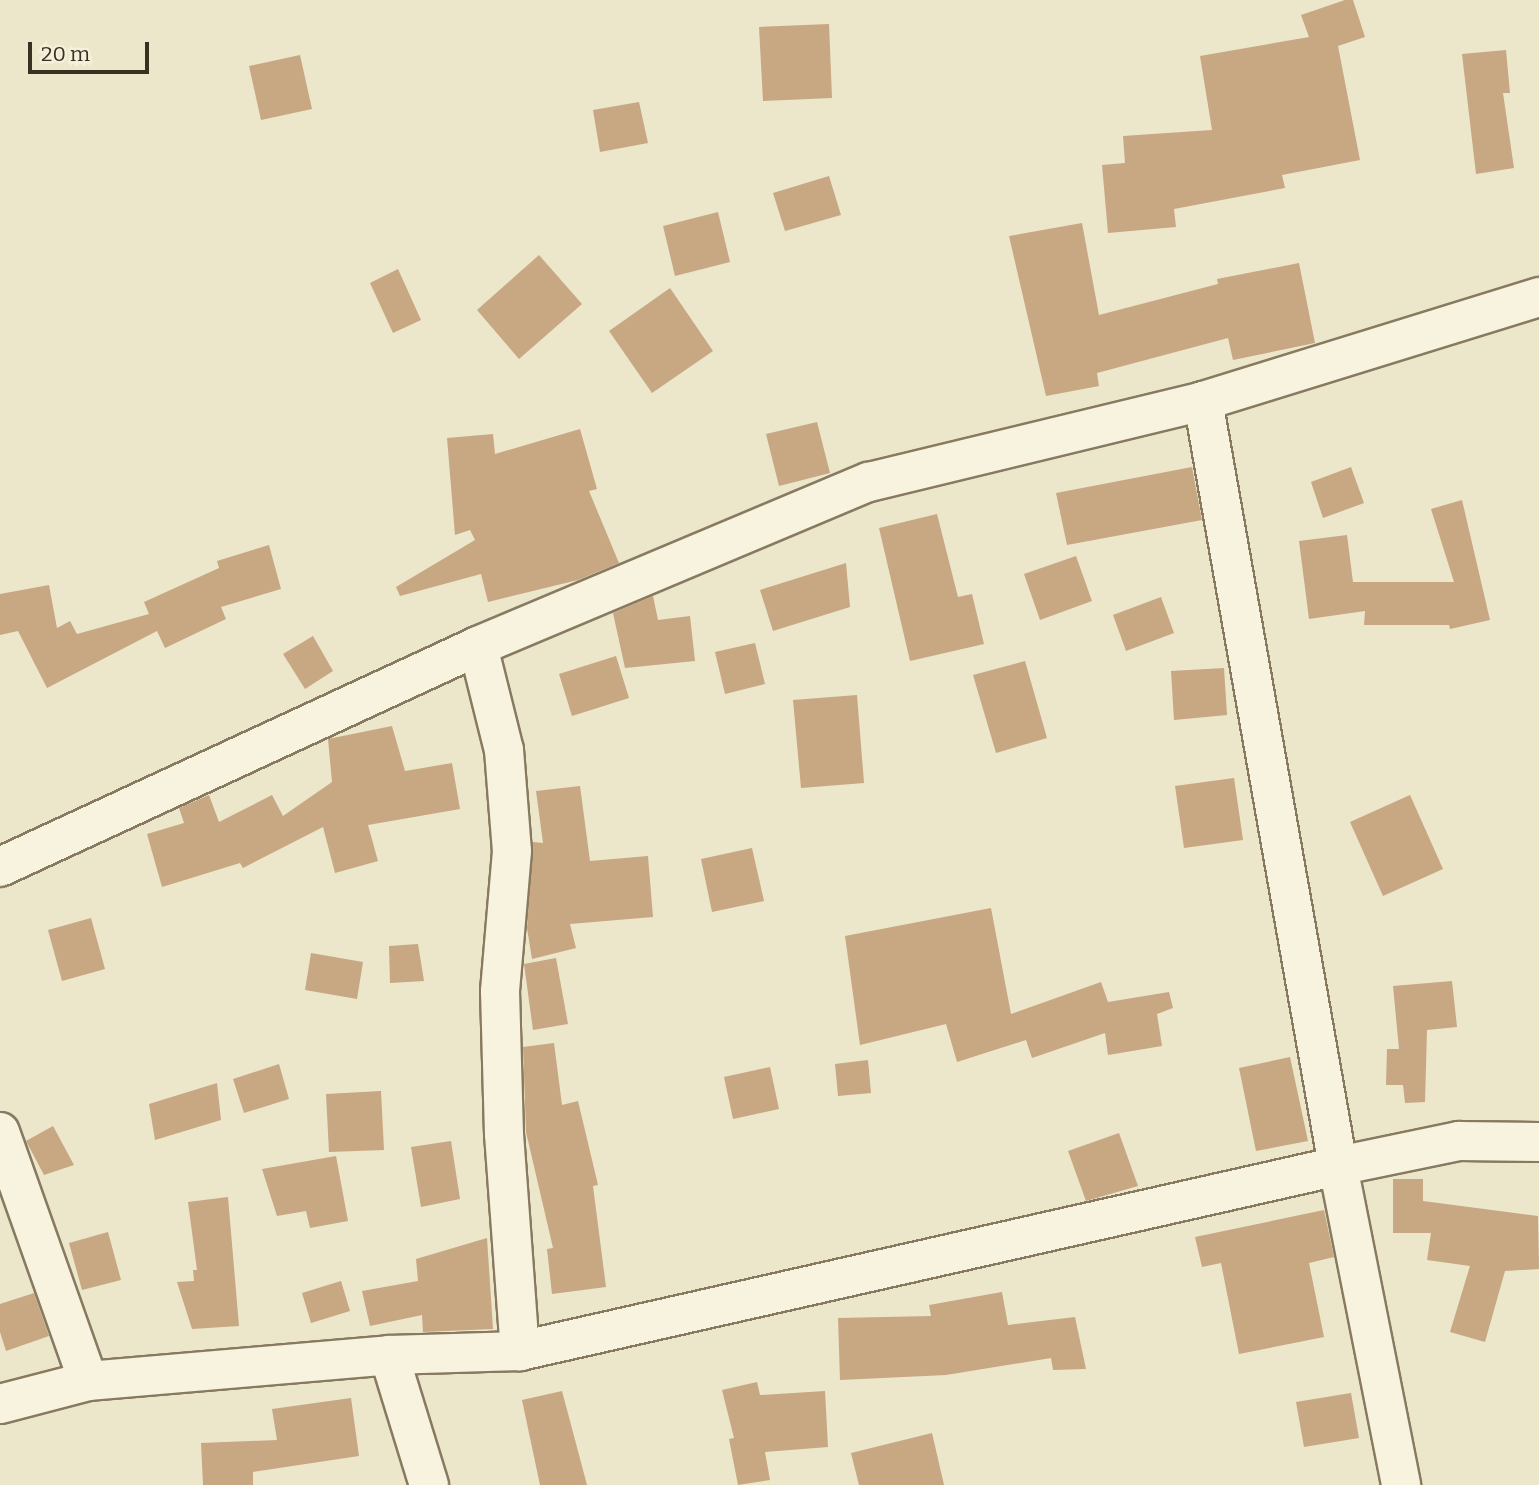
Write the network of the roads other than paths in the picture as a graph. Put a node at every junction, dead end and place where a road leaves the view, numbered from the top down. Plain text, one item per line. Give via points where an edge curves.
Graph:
1 (1539, 297) edge
2 (1203, 401) junction
3 (478, 646) junction
4 (0, 867) edge
5 (0, 1132) edge
6 (1539, 1142) edge
7 (1338, 1166) junction
8 (520, 1351) junction
9 (389, 1355) junction
10 (88, 1381) junction
11 (0, 1404) edge
12 (429, 1485) edge
13 (1401, 1485) edge

1 - 2 street
2 - 3 street via 869,482
2 - 7 street
3 - 4 street
3 - 8 street via 504,750 512,851 500,991
5 - 10 street
6 - 7 street via 1459,1141
7 - 8 street
7 - 13 street
8 - 9 street
9 - 10 street
9 - 12 street
10 - 11 street

